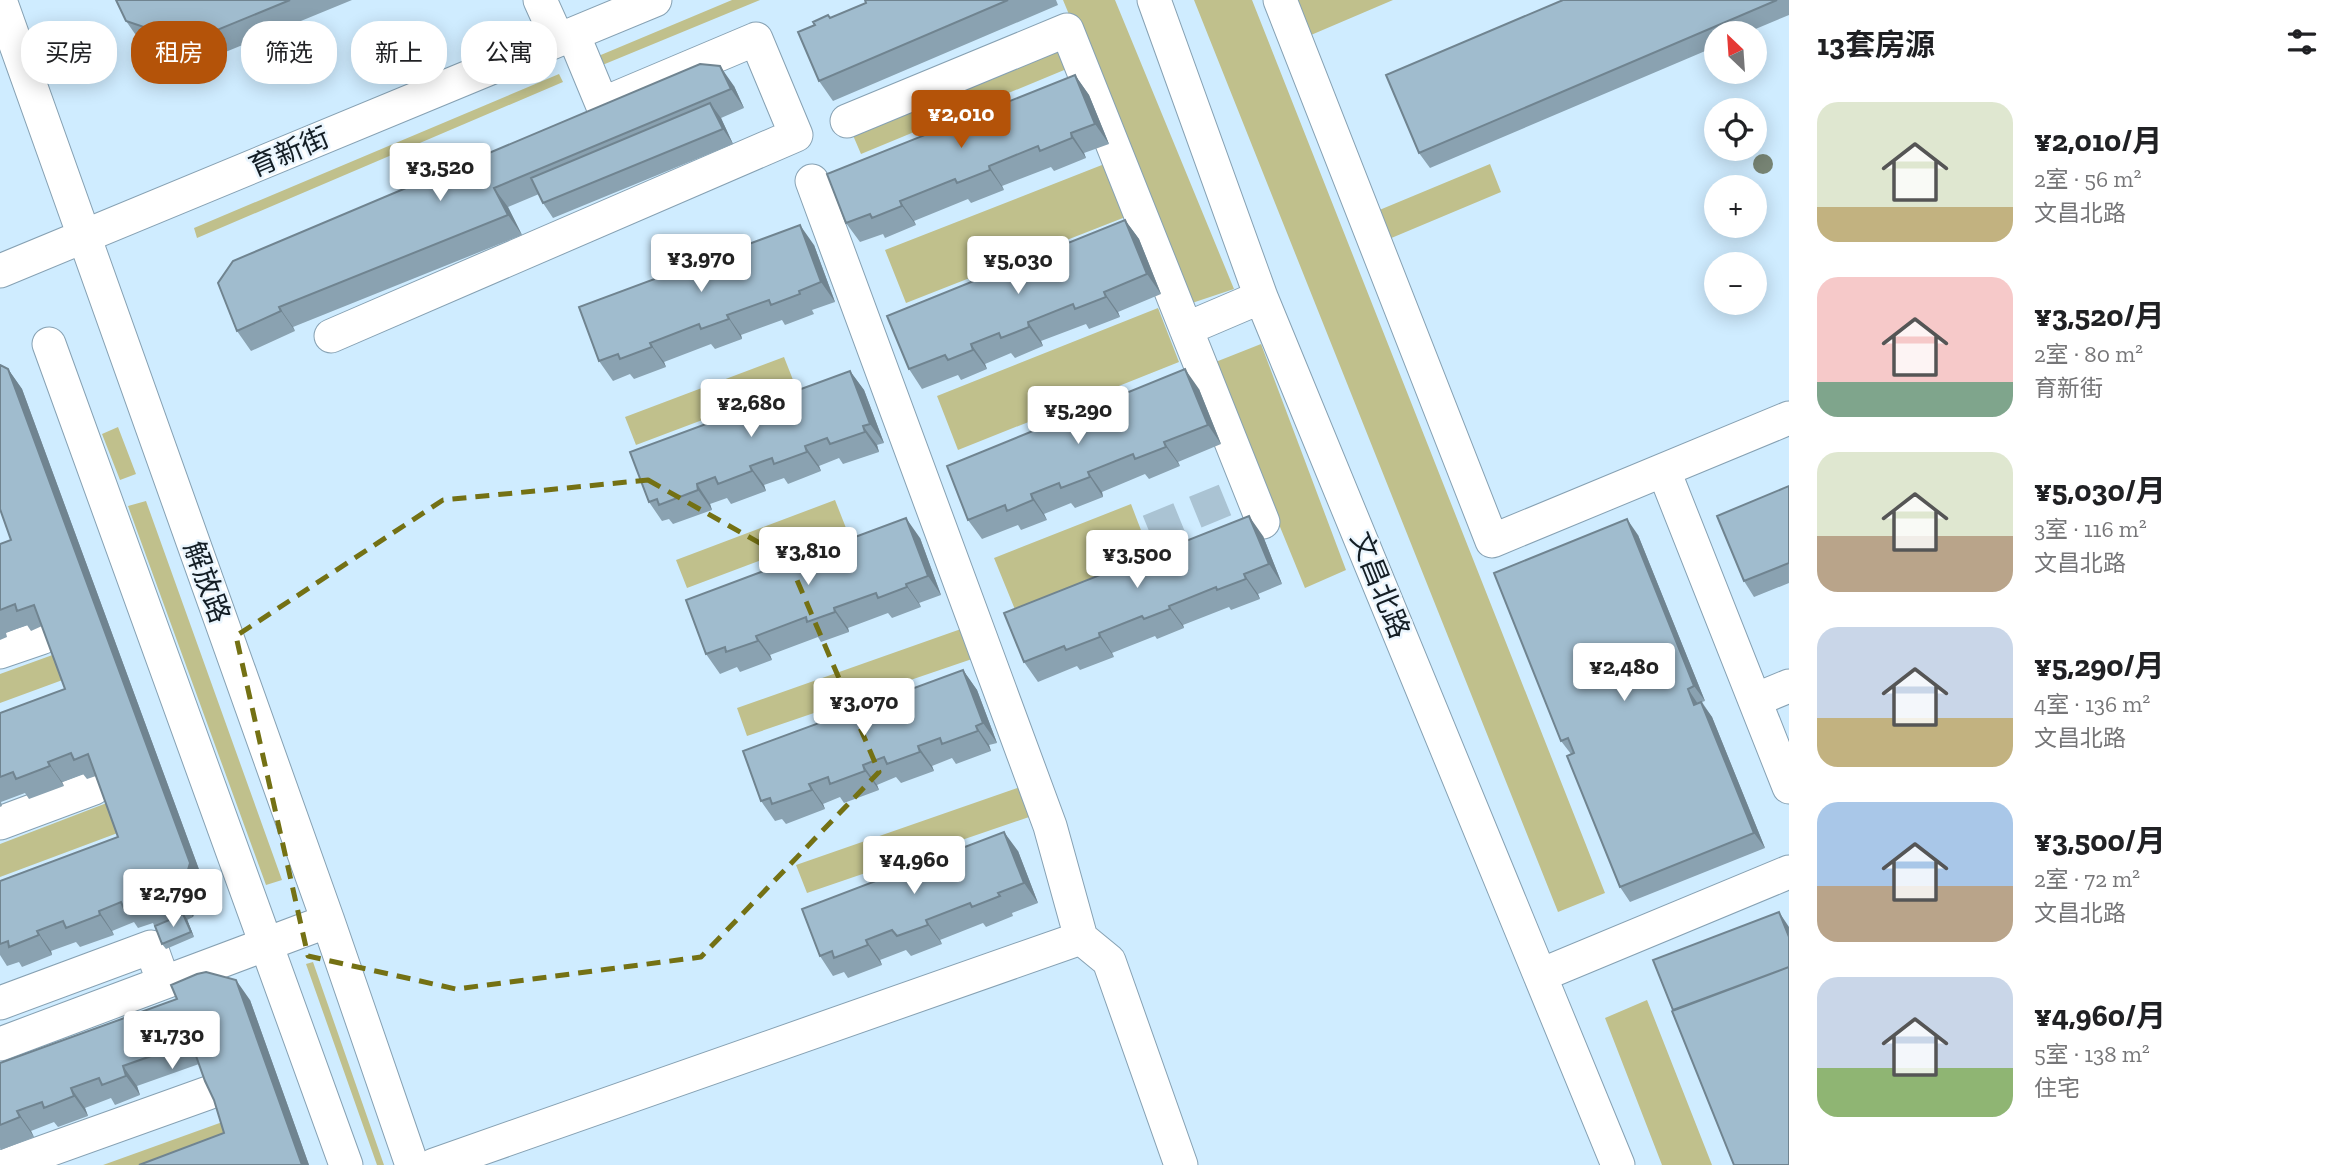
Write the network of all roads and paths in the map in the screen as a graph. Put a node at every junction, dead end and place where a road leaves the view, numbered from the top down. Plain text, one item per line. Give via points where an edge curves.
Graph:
1 (0, 0) edge
2 (540, 0) edge
3 (655, 0) edge
4 (1154, 0) edge
5 (1280, 0) edge
6 (611, 8) edge
7 (565, 37) junction
8 (847, 121) dead end
9 (812, 181) dead end
10 (83, 237) junction
11 (0, 271) edge
12 (1261, 297) junction
13 (1186, 329) junction
14 (331, 336) dead end
15 (49, 344) dead end
16 (1789, 418) edge
17 (1664, 471) junction
18 (1263, 522) dead end
19 (41, 638) edge
20 (0, 652) edge
21 (1789, 686) edge
22 (1755, 700) junction
23 (1789, 787) edge
24 (94, 788) edge
25 (0, 822) edge
26 (1789, 872) edge
27 (328, 921) junction
28 (1081, 938) junction
29 (267, 943) junction
30 (1541, 975) junction
31 (163, 981) junction
32 (1, 1001) edge
33 (9, 1041) edge
34 (208, 1093) edge
35 (7, 1165) edge
36 (346, 1165) edge
37 (412, 1165) edge
38 (434, 1165) edge
39 (1181, 1165) edge
40 (1618, 1165) edge

1 - 10 street, 解放路
2 - 7 street
3 - 6 street, 育新街
4 - 12 street, 文昌北路
5 - 17 street via 1492,541
6 - 7 street, 育新街
7 - 10 street, 育新街
7 - 14 street via 602,104 756,39 796,135
8 - 13 street via 1067,30
9 - 28 street via 1050,826
10 - 11 street, 育新街
10 - 27 street, 解放路
12 - 13 street
12 - 30 street, 文昌北路
13 - 18 street via 1238,494
15 - 29 street
16 - 17 street
17 - 22 street
19 - 20 street
21 - 22 street
22 - 23 street
24 - 25 street
26 - 30 street
27 - 29 street
27 - 37 street, 解放路
28 - 38 street
28 - 39 street via 1109,961
29 - 31 street
29 - 36 street
30 - 40 street, 文昌北路
31 - 32 street via 151,947
31 - 33 street
32 - 33 street
34 - 35 street

